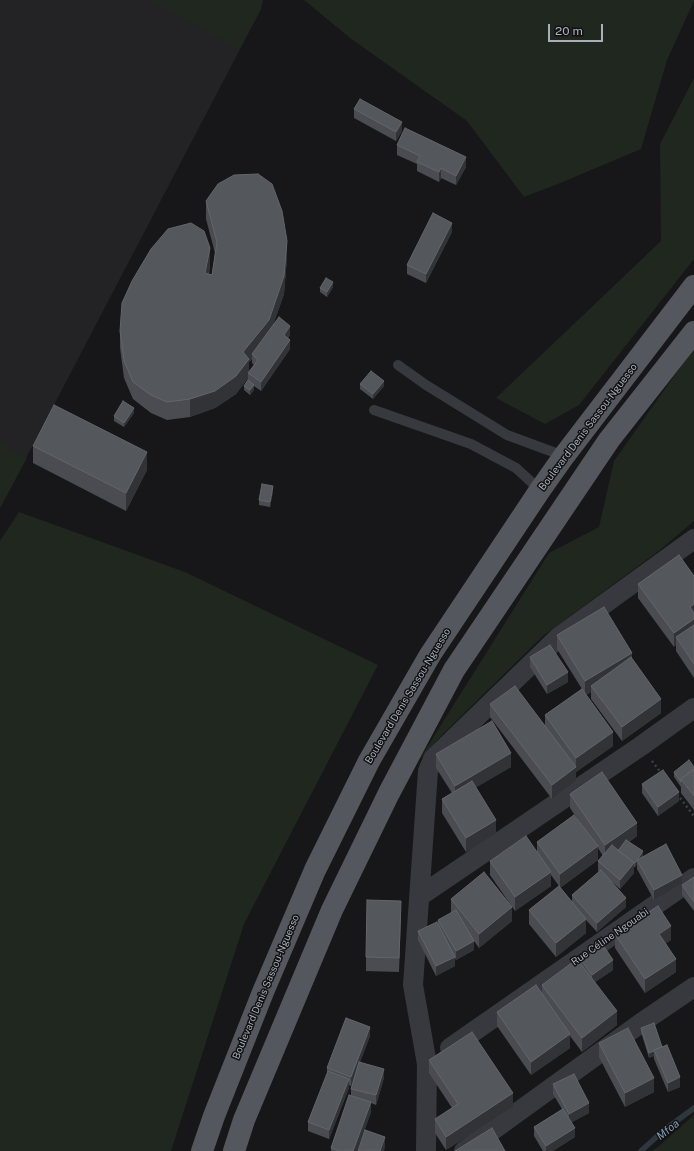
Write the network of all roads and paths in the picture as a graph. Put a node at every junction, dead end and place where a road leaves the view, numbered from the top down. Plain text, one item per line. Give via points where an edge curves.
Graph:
1 (694, 286) edge
2 (694, 332) edge
3 (398, 365) dead end
4 (374, 410) dead end
5 (558, 464) junction
6 (540, 490) junction
7 (576, 491) junction
8 (694, 539) edge
9 (694, 708) edge
10 (641, 746) junction
11 (663, 775) edge
12 (676, 793) edge
13 (694, 816) edge
14 (694, 878) edge
15 (420, 896) junction
16 (694, 988) edge
17 (427, 1064) junction
18 (202, 1151) edge
19 (234, 1151) edge
20 (426, 1151) edge
21 (464, 1151) edge

1 - 5 main road, Boulevard Denis Sassou-Nguesso
2 - 7 main road via 610,440
3 - 5 lane via 426,386
4 - 6 lane via 471,444 516,468
5 - 6 main road, Boulevard Denis Sassou-Nguesso
5 - 7 main road
6 - 18 main road, Boulevard Denis Sassou-Nguesso via 430,655 368,761 315,870 262,992
7 - 19 main road via 454,670 389,793 332,910 244,1120
8 - 15 street via 560,636 433,759 428,770
9 - 10 street
10 - 11 path
10 - 15 street
12 - 13 path
14 - 17 street, Rue Céline Ngouabi
15 - 17 street via 413,985
16 - 21 street
17 - 20 street

